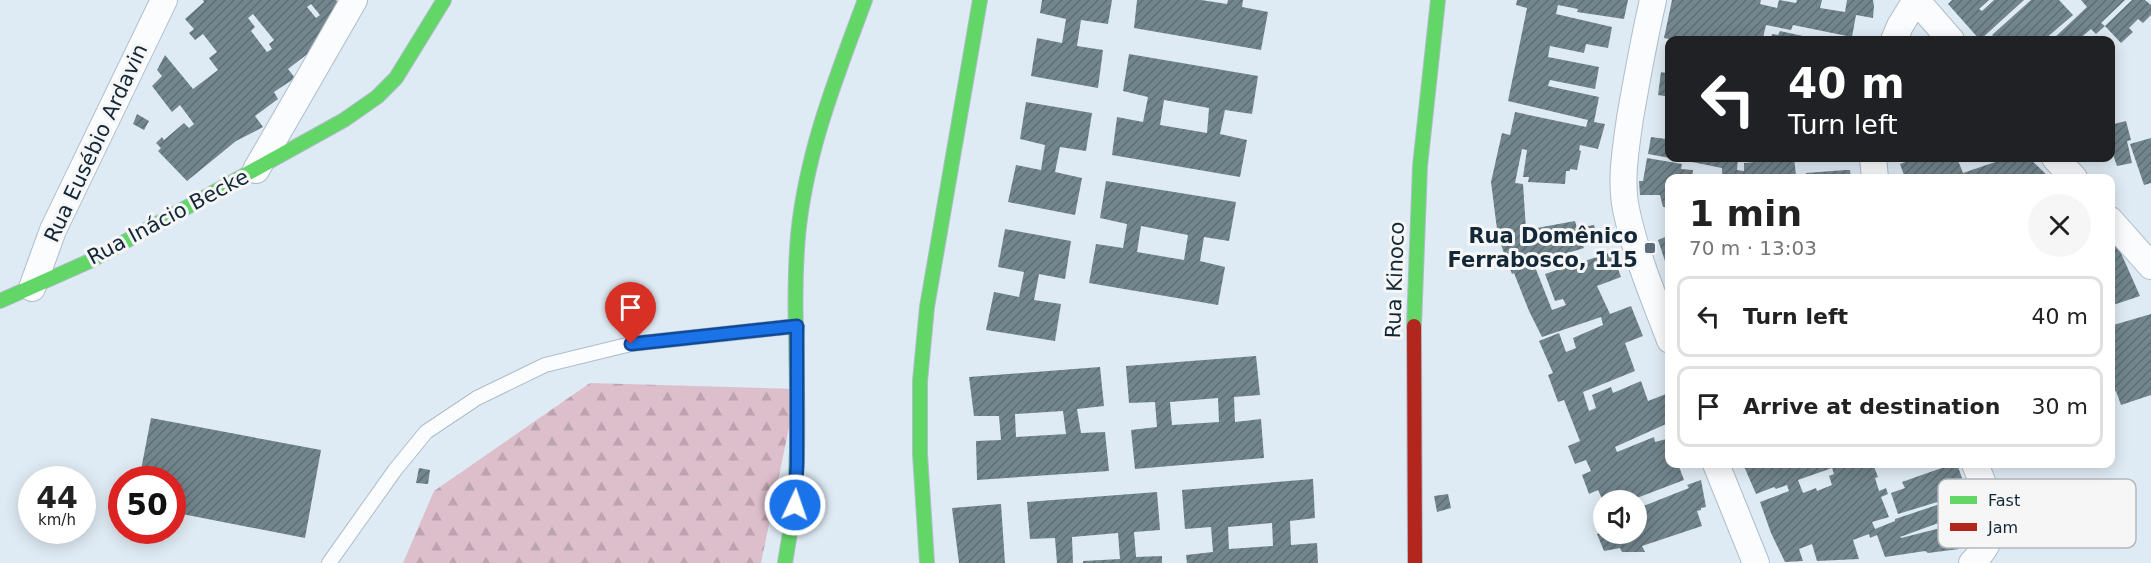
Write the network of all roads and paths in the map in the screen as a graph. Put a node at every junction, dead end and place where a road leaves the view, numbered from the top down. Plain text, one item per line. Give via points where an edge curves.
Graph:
1 (164, 0) edge
2 (354, 0) edge
3 (444, 0) edge
4 (865, 0) edge
5 (980, 0) edge
6 (1438, 0) edge
7 (1653, 0) edge
8 (1916, 0) edge
9 (1896, 36) edge
10 (1948, 36) edge
11 (2059, 162) edge
12 (256, 171) junction
13 (2070, 174) edge
14 (2115, 226) edge
15 (2151, 266) edge
16 (32, 288) junction
17 (0, 301) edge
18 (797, 326) junction
19 (1665, 326) edge
20 (1718, 468) edge
21 (1985, 548) edge
22 (329, 563) edge
23 (785, 563) edge
24 (927, 563) edge
25 (1415, 563) edge
26 (1756, 563) edge
27 (1972, 563) edge

1 - 16 street, Rua Eusébio Ardavin via 53,230
2 - 12 street, Rua Inácio Becke
3 - 12 street via 396,78 377,97
4 - 18 street via 828,99 803,198 797,255
5 - 24 street via 927,307 920,381
6 - 25 street, Rua Kinoco via 1420,166 1414,307
7 - 19 street via 1623,178 1631,227
8 - 9 street
8 - 10 street
11 - 13 street
12 - 16 street, Rua Inácio Becke
14 - 15 street
16 - 17 street, Rua Inácio Becke
18 - 22 lane via 631,344 545,365 477,398 426,432
18 - 23 street via 797,464 793,526
20 - 26 street
21 - 27 street

